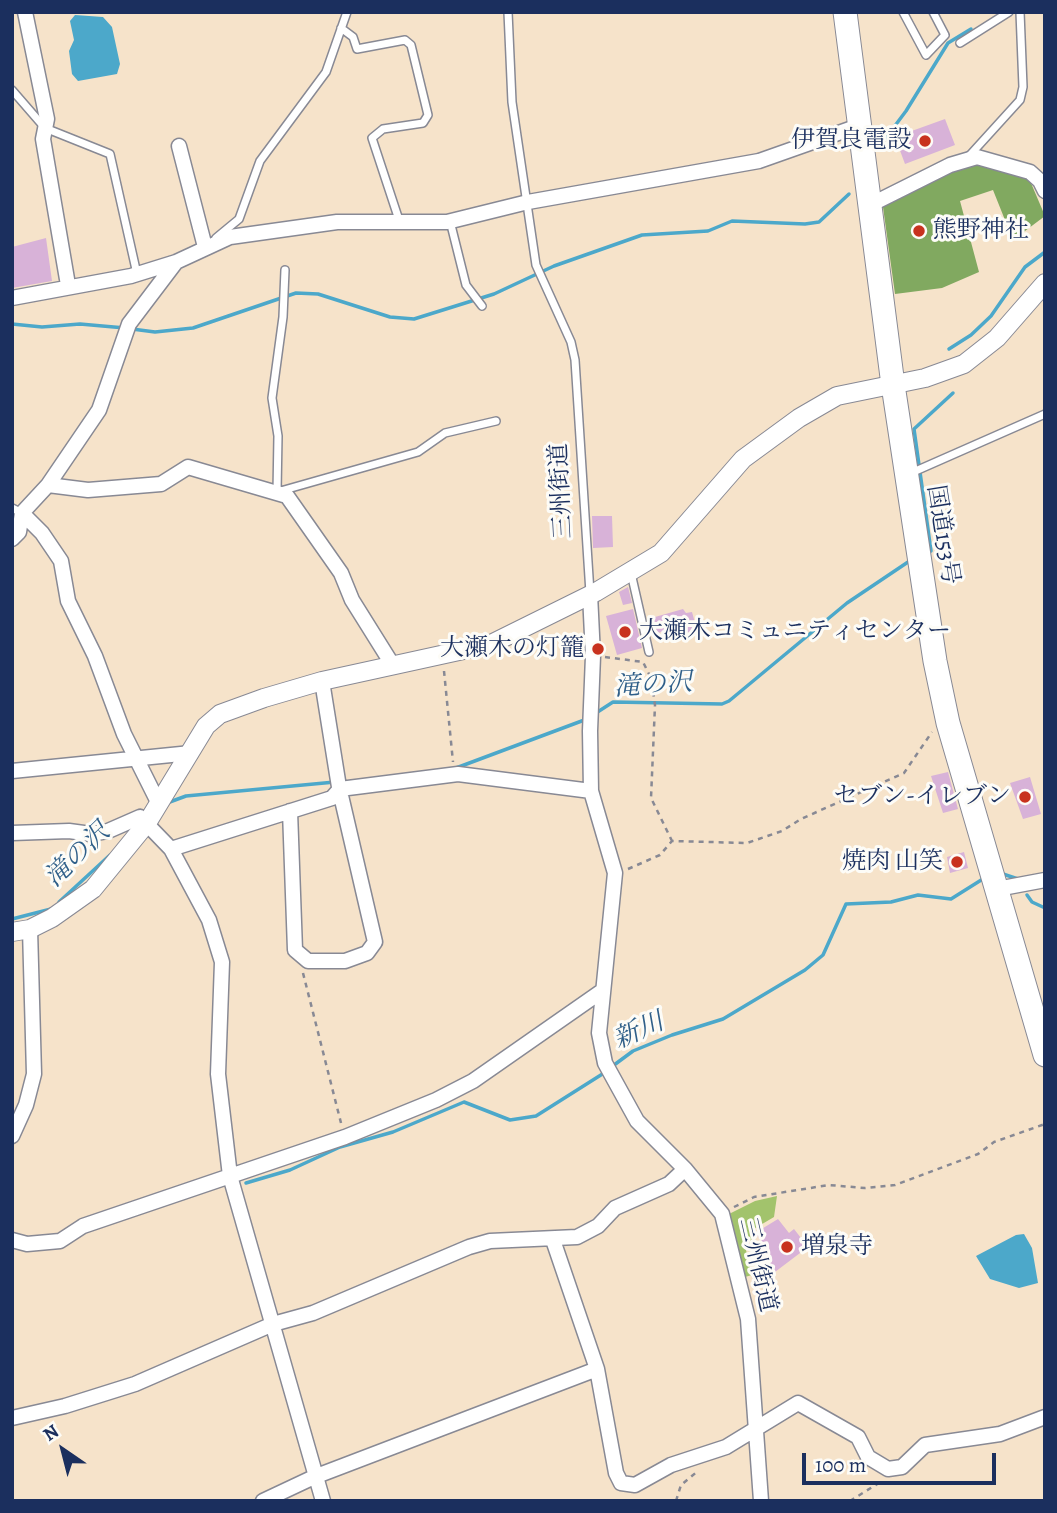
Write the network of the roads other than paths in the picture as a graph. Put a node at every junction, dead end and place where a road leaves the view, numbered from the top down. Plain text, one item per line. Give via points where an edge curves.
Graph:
1 (25, 12) edge
2 (347, 12) edge
3 (508, 12) edge
4 (845, 12) edge
5 (903, 12) edge
6 (933, 12) edge
7 (1009, 12) edge
8 (1020, 12) edge
9 (341, 28) junction
10 (960, 43) dead end
11 (12, 90) edge
12 (861, 125) junction
13 (45, 128) junction
14 (179, 146) dead end
15 (965, 161) junction
16 (1045, 191) edge
17 (528, 202) junction
18 (872, 204) junction
19 (450, 221) junction
20 (400, 223) junction
21 (205, 247) junction
22 (176, 262) junction
23 (285, 270) dead end
24 (137, 274) junction
25 (1045, 283) edge
26 (68, 285) junction
27 (12, 298) edge
28 (481, 304) dead end
29 (893, 385) junction
30 (1045, 414) edge
31 (496, 421) dead end
32 (916, 471) junction
33 (48, 485) junction
34 (277, 492) junction
35 (17, 511) edge
36 (12, 539) edge
37 (631, 573) junction
38 (590, 594) junction
39 (649, 652) dead end
40 (392, 664) junction
41 (322, 681) junction
42 (191, 753) junction
43 (137, 758) junction
44 (12, 771) edge
45 (339, 783) junction
46 (591, 791) junction
47 (159, 804) junction
48 (290, 811) junction
49 (147, 823) junction
50 (12, 833) edge
51 (171, 849) junction
52 (994, 879) junction
53 (1045, 880) edge
54 (21, 931) edge
55 (602, 990) junction
56 (1045, 1055) edge
57 (12, 1136) edge
58 (685, 1169) junction
59 (230, 1176) junction
60 (12, 1240) edge
61 (553, 1240) junction
62 (273, 1324) junction
63 (597, 1369) junction
64 (1045, 1417) edge
65 (12, 1418) edge
66 (756, 1427) junction
67 (314, 1477) junction
68 (263, 1501) edge
69 (323, 1501) edge
70 (761, 1501) edge

1 - 13 street via 47,119
2 - 9 lane
3 - 17 lane via 512,102
4 - 12 highway, 国道153号
5 - 6 lane via 926,55 945,35
7 - 10 lane
8 - 15 lane via 1020,100
9 - 20 lane via 353,37 357,49 405,40 411,45 428,115 423,123 383,129 372,138
9 - 21 lane via 327,72 260,160 239,219
11 - 13 lane
12 - 17 street via 759,160
12 - 18 highway, 国道153号
13 - 24 lane via 110,154
13 - 26 street via 43,139
14 - 21 street
15 - 16 street via 977,158 1030,172
15 - 18 street
17 - 19 street
17 - 38 lane, 三州街道 via 537,268 575,360
18 - 29 highway, 国道153号
19 - 20 street
19 - 28 lane via 471,295
20 - 21 street via 337,222 255,232
21 - 22 street
22 - 24 street
22 - 33 street via 127,329 99,410
23 - 34 lane via 272,398 278,436
24 - 26 street
25 - 29 street via 997,338 964,364
26 - 27 street
29 - 32 highway, 国道153号
29 - 37 street via 836,396 799,418 743,459 670,545
30 - 32 lane
31 - 34 lane via 444,433 418,452
32 - 52 highway, 国道153号 via 919,558 935,661 948,723
33 - 34 street via 88,490 161,484 188,467
33 - 35 street
34 - 40 street via 296,506 341,573 352,600
35 - 36 street via 19,532
35 - 43 street via 42,533 61,561 68,601
37 - 38 street
37 - 39 lane
38 - 40 street via 491,644
38 - 46 street, 三州街道
40 - 41 street
41 - 42 street via 220,714 206,726
41 - 45 street
42 - 43 street
42 - 47 street
43 - 44 street
43 - 47 street
45 - 46 street via 458,774
45 - 48 street via 332,798
45 - 48 street via 375,942 367,954 345,961 308,961 295,950
46 - 55 street via 615,873
47 - 49 street
48 - 51 street
49 - 50 street via 140,817 100,832
49 - 51 street
49 - 54 street via 93,889 52,918
51 - 59 street via 209,920 222,962 218,1074
52 - 53 street
52 - 56 highway, 国道153号
54 - 57 street via 34,1074
55 - 58 street, 三州街道 via 599,1033 605,1063 637,1121
55 - 59 street via 473,1080 345,1138
58 - 61 street via 669,1184 615,1208 598,1226 577,1237
58 - 66 street, 三州街道 via 722,1214 748,1319
59 - 60 street via 83,1226 60,1241 27,1244
59 - 62 street
61 - 62 street via 490,1241 469,1247 313,1313
61 - 63 street
62 - 65 street via 135,1384
62 - 67 street
63 - 66 street via 621,1483 635,1485 671,1465 726,1447
63 - 67 street
64 - 66 street via 1000,1434 925,1445 902,1467 888,1469 868,1457 859,1437 798,1403
66 - 70 street, 三州街道
67 - 68 street
67 - 69 street

